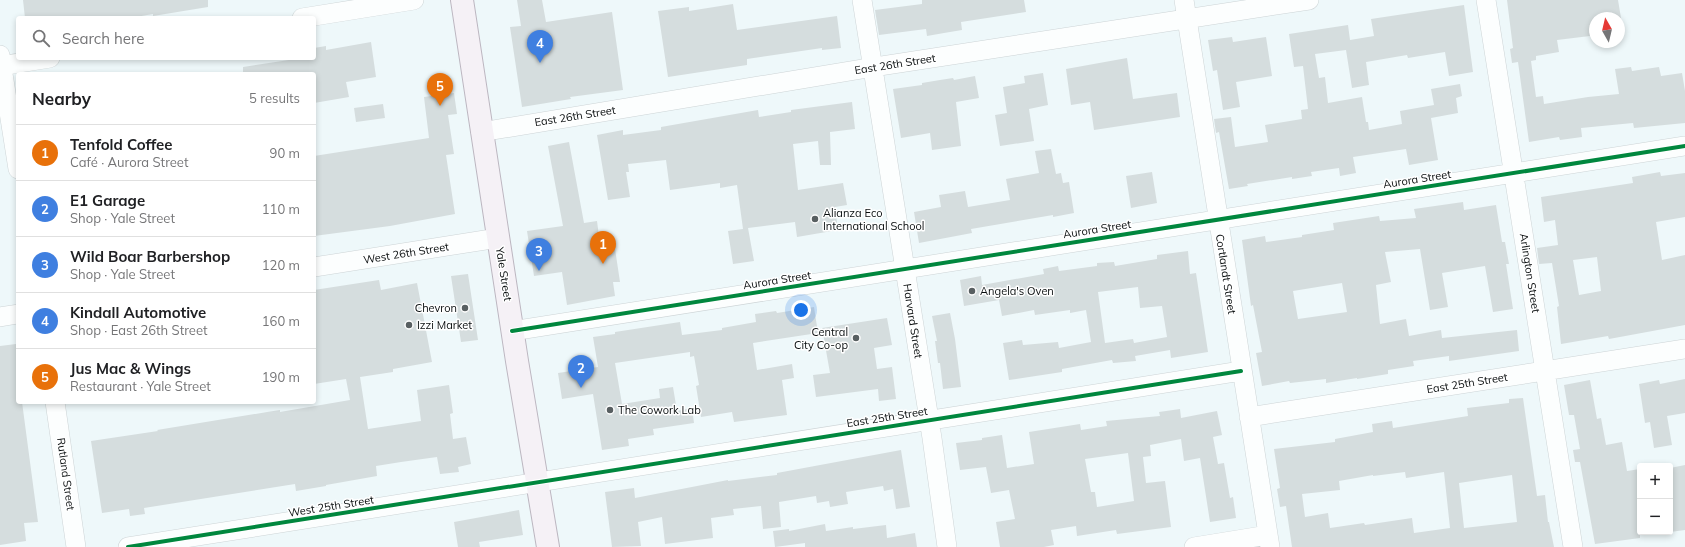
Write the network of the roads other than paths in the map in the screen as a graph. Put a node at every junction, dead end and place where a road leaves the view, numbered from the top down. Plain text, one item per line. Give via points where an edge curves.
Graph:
1 (414, 0) edge
2 (462, 0) edge
3 (862, 0) edge
4 (1184, 0) edge
5 (1309, 0) edge
6 (1486, 0) edge
7 (314, 16) edge
8 (1187, 20) junction
9 (26, 60) edge
10 (1, 62) edge
11 (874, 67) junction
12 (481, 132) junction
13 (1685, 146) edge
14 (16, 156) edge
15 (1514, 172) junction
16 (1218, 219) junction
17 (498, 238) junction
18 (316, 267) edge
19 (904, 269) junction
20 (16, 314) edge
21 (0, 317) edge
22 (512, 331) junction
23 (1685, 349) edge
24 (1241, 371) junction
25 (1545, 371) junction
26 (55, 404) edge
27 (1248, 417) junction
28 (928, 419) junction
29 (537, 482) junction
30 (1269, 541) edge
31 (76, 547) edge
32 (128, 547) edge
33 (548, 547) edge
34 (947, 547) edge
35 (1194, 547) edge
36 (1573, 547) edge

1 - 7 street
2 - 12 main road, Yale Street
3 - 11 street, Harvard Street
4 - 8 street, Cortlandt Street
5 - 8 street, East 26th Street
6 - 15 street, Arlington Street
8 - 11 street, East 26th Street
8 - 16 street, Cortlandt Street
9 - 10 street
10 - 14 street
11 - 12 street, East 26th Street
11 - 19 street, Harvard Street
12 - 17 main road, Yale Street
13 - 15 street, Aurora Street
15 - 16 street, Aurora Street
15 - 25 street, Arlington Street
16 - 19 street, Aurora Street
16 - 24 street, Cortlandt Street
17 - 18 street, West 26th Street
17 - 22 main road, Yale Street
19 - 22 street, Aurora Street
19 - 28 street, Harvard Street
20 - 21 street
22 - 29 main road, Yale Street
23 - 25 street, East 25th Street
24 - 27 street, Cortlandt Street
24 - 28 street, East 25th Street
25 - 27 street, East 25th Street
25 - 36 street, Arlington Street
26 - 31 street, Rutland Street
27 - 30 street, Cortlandt Street
28 - 29 street, East 25th Street
28 - 34 street, Harvard Street
29 - 32 street, West 25th Street
29 - 33 main road, Yale Street
30 - 35 street

